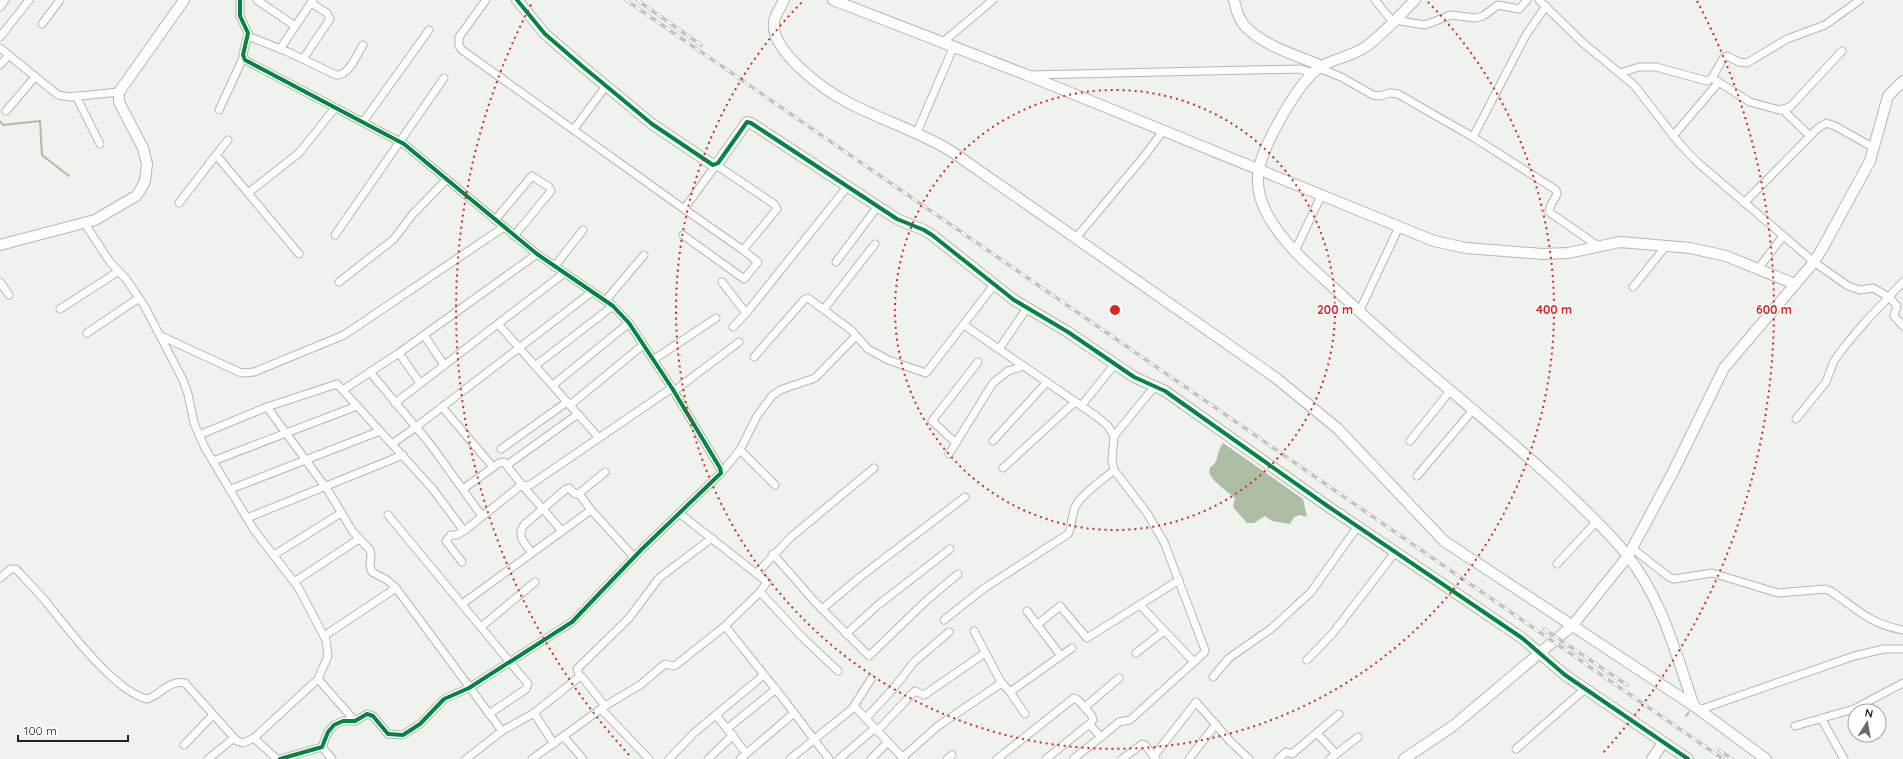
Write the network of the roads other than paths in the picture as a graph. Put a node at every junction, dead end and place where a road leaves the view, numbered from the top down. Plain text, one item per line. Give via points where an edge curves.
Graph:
1 (5, 0) edge
2 (29, 0) edge
3 (60, 0) edge
4 (184, 0) edge
5 (240, 0) edge
6 (486, 0) edge
7 (517, 0) edge
8 (784, 0) edge
9 (833, 0) edge
10 (993, 0) edge
11 (1234, 0) edge
12 (1374, 0) edge
13 (1414, 0) edge
14 (1527, 0) edge
15 (1539, 0) edge
16 (1860, 0) edge
17 (260, 1) edge
18 (312, 1) edge
19 (1546, 6) junction
20 (0, 7) edge
21 (1394, 21) junction
22 (42, 24) dead end
23 (295, 26) junction
24 (429, 30) dead end
25 (248, 36) junction
26 (0, 37) edge
27 (943, 42) junction
28 (363, 45) dead end
29 (954, 46) junction
30 (0, 48) edge
31 (280, 49) junction
32 (1842, 52) dead end
33 (9, 55) junction
34 (243, 58) junction
35 (304, 59) junction
36 (0, 65) edge
37 (1318, 69) junction
38 (1620, 73) junction
39 (1027, 75) junction
40 (35, 77) junction
41 (444, 78) dead end
42 (1712, 78) junction
43 (1903, 81) edge
44 (1719, 82) junction
45 (606, 86) junction
46 (119, 92) junction
47 (76, 96) junction
48 (335, 108) junction
49 (219, 110) dead end
50 (1783, 110) junction
51 (6, 111) dead end
52 (363, 122) junction
53 (574, 129) junction
54 (1164, 131) junction
55 (916, 132) junction
56 (1673, 136) junction
57 (1810, 136) junction
58 (1472, 137) junction
59 (228, 140) dead end
60 (400, 142) junction
61 (100, 144) dead end
62 (1874, 148) junction
63 (216, 155) junction
64 (716, 165) junction
65 (1259, 170) junction
66 (446, 180) junction
67 (847, 187) junction
68 (248, 193) junction
69 (1321, 196) junction
70 (1744, 202) junction
71 (180, 203) dead end
72 (878, 206) junction
73 (684, 209) junction
74 (495, 220) junction
75 (85, 224) junction
76 (504, 227) junction
77 (1399, 228) junction
78 (582, 230) dead end
79 (335, 235) dead end
80 (683, 235) dead end
81 (514, 236) junction
82 (1783, 236) junction
83 (1076, 238) junction
84 (875, 244) dead end
85 (0, 245) edge
86 (1598, 246) junction
87 (1666, 246) junction
88 (743, 250) junction
89 (1295, 251) junction
90 (299, 254) dead end
91 (537, 254) junction
92 (644, 255) dead end
93 (836, 262) dead end
94 (1814, 262) junction
95 (554, 267) junction
96 (1758, 269) junction
97 (119, 271) junction
98 (563, 274) junction
99 (0, 282) edge
100 (339, 282) dead end
101 (722, 282) dead end
102 (1903, 282) edge
103 (1795, 284) junction
104 (994, 285) junction
105 (1633, 287) dead end
106 (592, 292) junction
107 (9, 295) dead end
108 (1889, 297) junction
109 (139, 298) junction
110 (606, 300) junction
111 (613, 306) junction
112 (1027, 308) junction
113 (60, 309) dead end
114 (824, 309) junction
115 (1359, 312) junction
116 (746, 313) junction
117 (716, 318) dead end
118 (629, 323) junction
119 (498, 324) junction
120 (964, 325) junction
121 (1903, 326) edge
122 (733, 327) dead end
123 (87, 333) dead end
124 (424, 335) junction
125 (161, 336) junction
126 (855, 337) junction
127 (739, 342) dead end
128 (643, 345) junction
129 (520, 348) junction
130 (999, 349) junction
131 (399, 353) junction
132 (754, 357) dead end
133 (653, 360) junction
134 (978, 362) dead end
135 (1115, 364) junction
136 (444, 365) junction
137 (536, 365) junction
138 (1024, 366) junction
139 (370, 372) junction
140 (1046, 382) junction
141 (420, 383) junction
142 (553, 385) junction
143 (1155, 386) junction
144 (343, 390) junction
145 (673, 390) junction
146 (1450, 391) junction
147 (395, 403) junction
148 (568, 403) junction
149 (1078, 404) junction
150 (357, 406) junction
151 (267, 407) junction
152 (442, 407) junction
153 (1473, 410) junction
154 (578, 414) junction
155 (1796, 419) dead end
156 (416, 427) junction
157 (380, 431) junction
158 (286, 433) junction
159 (199, 435) junction
160 (1114, 436) junction
161 (599, 438) junction
162 (993, 441) dead end
163 (1410, 441) dead end
164 (956, 443) junction
165 (392, 444) junction
166 (501, 448) dead end
167 (740, 450) junction
168 (949, 454) dead end
169 (403, 456) junction
170 (304, 460) junction
171 (214, 461) junction
172 (507, 465) junction
173 (493, 467) junction
174 (874, 468) dead end
175 (1003, 468) dead end
176 (1114, 470) junction
177 (605, 472) dead end
178 (721, 473) junction
179 (1417, 476) dead end
180 (522, 485) junction
181 (775, 485) dead end
182 (325, 488) junction
183 (231, 489) junction
184 (463, 489) junction
185 (580, 493) junction
186 (965, 497) dead end
187 (542, 508) junction
188 (591, 510) junction
189 (341, 513) junction
190 (679, 513) junction
191 (388, 515) dead end
192 (482, 516) junction
193 (247, 518) junction
194 (1597, 521) junction
195 (1358, 526) junction
196 (463, 531) junction
197 (562, 531) junction
198 (712, 538) junction
199 (359, 539) junction
200 (950, 549) dead end
201 (1396, 551) junction
202 (1630, 552) junction
203 (532, 553) junction
204 (274, 554) junction
205 (773, 554) junction
206 (634, 557) junction
207 (462, 562) dead end
208 (1557, 564) dead end
209 (757, 573) junction
210 (958, 574) dead end
211 (0, 578) edge
212 (1180, 580) junction
213 (294, 582) junction
214 (534, 582) dead end
215 (396, 588) junction
216 (760, 592) junction
217 (462, 604) junction
218 (1140, 605) junction
219 (822, 609) junction
220 (1027, 611) dead end
221 (944, 620) dead end
222 (1037, 625) junction
223 (725, 626) junction
224 (1572, 626) junction
225 (481, 627) junction
226 (1903, 630) edge
227 (974, 631) dead end
228 (1164, 631) junction
229 (949, 632) dead end
230 (846, 634) junction
231 (324, 636) junction
232 (1072, 648) dead end
233 (1903, 648) edge
234 (985, 653) junction
235 (1136, 653) dead end
236 (1541, 654) junction
237 (1061, 656) junction
238 (1306, 660) dead end
239 (510, 662) junction
240 (1194, 662) junction
241 (838, 671) dead end
242 (764, 675) junction
243 (580, 676) junction
244 (1213, 677) dead end
245 (1119, 678) dead end
246 (318, 679) junction
247 (872, 679) dead end
248 (1002, 684) junction
249 (1903, 684) edge
250 (469, 688) junction
251 (776, 689) junction
252 (1585, 689) junction
253 (1010, 692) junction
254 (854, 706) junction
255 (1085, 707) junction
256 (603, 708) junction
257 (1697, 708) junction
258 (534, 713) junction
259 (794, 713) junction
260 (489, 714) junction
261 (1025, 714) dead end
262 (1339, 714) dead end
263 (213, 715) junction
264 (716, 715) junction
265 (866, 718) junction
266 (1821, 718) junction
267 (356, 720) junction
268 (1089, 724) junction
269 (1216, 724) junction
270 (1795, 726) dead end
271 (728, 728) junction
272 (876, 729) junction
273 (502, 731) junction
274 (1317, 733) junction
275 (733, 735) junction
276 (564, 737) junction
277 (1100, 737) junction
278 (1358, 737) dead end
279 (234, 738) junction
280 (254, 738) junction
281 (814, 740) junction
282 (888, 742) junction
283 (1663, 743) junction
284 (554, 744) junction
285 (184, 745) dead end
286 (322, 747) junction
287 (1516, 749) dead end
288 (746, 753) junction
289 (1333, 757) edge
290 (904, 758) edge
291 (1155, 758) edge
292 (208, 759) edge
293 (276, 759) edge
294 (280, 759) edge
295 (332, 759) edge
296 (466, 759) edge
297 (532, 759) edge
298 (583, 759) edge
299 (649, 759) edge
300 (669, 759) edge
301 (708, 759) edge
302 (740, 759) edge
303 (790, 759) edge
304 (829, 759) edge
305 (839, 759) edge
306 (871, 759) edge
307 (997, 759) edge
308 (1046, 759) edge
309 (1073, 759) edge
310 (1122, 759) edge
311 (1189, 759) edge
312 (1249, 759) edge
313 (1278, 759) edge
314 (1404, 759) edge
315 (1652, 759) edge
316 (1688, 759) edge
317 (1766, 759) edge
318 (1844, 759) edge

1 - 20 street
2 - 26 street
3 - 22 street
4 - 46 street
5 - 25 street via 240,16
6 - 53 street via 459,37 459,46
7 - 45 street via 545,34
8 - 55 street via 774,22 775,33 790,58 846,101
9 - 27 street
10 - 27 street
11 - 37 street via 1246,28
12 - 21 street
13 - 21 street
14 - 21 street via 1519,9 1498,5 1480,18 1451,15 1425,25
15 - 19 street
16 - 42 street via 1825,25 1786,39 1747,63 1724,57
17 - 23 street
18 - 23 street
18 - 35 street via 327,13 330,19
19 - 38 street via 1583,43
19 - 58 street via 1526,36
21 - 37 street via 1356,53
23 - 31 street
24 - 52 street
25 - 31 street
25 - 34 street
27 - 29 street
28 - 35 street via 346,72 340,76
29 - 39 street
29 - 55 street
30 - 33 street
31 - 35 street
32 - 50 street via 1790,107
33 - 36 street
33 - 40 street
34 - 48 street
34 - 49 street
37 - 39 street
37 - 58 street via 1373,95 1394,93 1401,96
37 - 65 street via 1274,131
38 - 42 street via 1639,67 1656,67 1704,80
38 - 56 street via 1637,88
39 - 54 street
40 - 47 street via 58,95
40 - 51 street
41 - 60 street
42 - 44 street
43 - 62 street via 1888,96
44 - 50 street via 1750,102
44 - 56 street
45 - 53 street
45 - 64 street via 652,124
46 - 47 street
46 - 75 street via 119,102 143,148 147,164 144,181 136,196
47 - 61 street
48 - 52 street
48 - 68 street via 299,153
50 - 57 street
52 - 60 street
53 - 73 street
54 - 65 street
54 - 83 street
55 - 83 street via 951,151
56 - 70 street via 1697,162
57 - 62 street via 1821,126 1830,124
57 - 70 street
58 - 86 street via 1556,190 1557,194 1549,212
59 - 63 street
60 - 66 street
60 - 79 street
62 - 94 street via 1865,172
63 - 68 street
63 - 71 street
64 - 67 street via 749,122
64 - 73 street
64 - 88 street via 776,206 775,212
65 - 69 street
65 - 89 street via 1258,190 1268,216
66 - 74 street
66 - 100 street via 412,215 394,239
67 - 72 street
67 - 116 street
68 - 90 street
69 - 77 street
69 - 89 street
70 - 82 street
72 - 93 street
72 - 104 street via 904,223 932,235
73 - 88 street
74 - 76 street
74 - 81 street via 532,176 549,186 551,191
75 - 85 street
75 - 97 street via 110,262
76 - 81 street
76 - 125 street via 344,335 254,372 244,374
77 - 86 street via 1448,245 1507,252 1558,254
77 - 115 street
78 - 95 street
80 - 88 street via 744,279 758,262
81 - 91 street
82 - 94 street
82 - 96 street
83 - 224 street via 1281,383 1337,428 1444,541
84 - 114 street
86 - 87 street via 1620,242
87 - 96 street via 1707,251
87 - 105 street
89 - 115 street
91 - 95 street
91 - 124 street
92 - 110 street
94 - 103 street
94 - 108 street via 1848,286 1860,290 1873,288
95 - 98 street
96 - 103 street
97 - 109 street
97 - 113 street
98 - 106 street
98 - 119 street
99 - 107 street
101 - 116 street
102 - 108 street
103 - 202 street via 1724,368
104 - 112 street
104 - 120 street
106 - 110 street
106 - 129 street
108 - 121 street via 1897,306 1894,316
108 - 155 street via 1844,347 1834,361 1822,388
109 - 123 street
109 - 125 street
110 - 111 street
111 - 118 street
111 - 137 street
112 - 130 street
112 - 135 street
114 - 126 street via 851,330
114 - 132 street via 806,298
115 - 146 street
116 - 122 street
117 - 133 street
118 - 128 street
118 - 142 street
119 - 129 street
119 - 136 street
120 - 126 street via 926,373 875,354
120 - 130 street
124 - 131 street
124 - 136 street
125 - 159 street via 188,394
126 - 167 street via 815,378 776,392 757,416
127 - 145 street
128 - 133 street
128 - 148 street
129 - 137 street
129 - 152 street
130 - 138 street
131 - 139 street
131 - 141 street
133 - 145 street
134 - 164 street via 932,421
135 - 143 street
135 - 149 street
136 - 141 street
137 - 142 street
138 - 140 street
138 - 164 street via 1008,371 993,383
139 - 144 street
139 - 147 street
140 - 149 street
140 - 162 street
141 - 147 street
142 - 148 street
143 - 160 street
143 - 195 street
144 - 150 street
144 - 151 street via 335,383
145 - 161 street
145 - 178 street
146 - 153 street
146 - 163 street
147 - 156 street
148 - 154 street
148 - 166 street
149 - 160 street via 1103,422
149 - 175 street
150 - 157 street
150 - 158 street
151 - 158 street
151 - 159 street
152 - 156 street
152 - 173 street
153 - 179 street
153 - 194 street via 1533,461
154 - 161 street
154 - 172 street
156 - 165 street
156 - 184 street
157 - 165 street
157 - 170 street
158 - 170 street
158 - 171 street
159 - 171 street
160 - 176 street
161 - 180 street via 530,485
164 - 168 street
165 - 169 street
167 - 178 street
167 - 181 street
169 - 182 street
169 - 196 street via 432,488
170 - 182 street
170 - 183 street
171 - 183 street
172 - 173 street via 502,462
172 - 180 street
173 - 184 street
174 - 205 street
176 - 212 street via 1161,537
176 - 221 street via 1078,503 1068,534 983,589
177 - 185 street
178 - 190 street
180 - 187 street
180 - 192 street
182 - 189 street
182 - 193 street
183 - 193 street
184 - 192 street
185 - 187 street via 574,493 568,488
185 - 188 street
186 - 219 street
187 - 197 street
187 - 203 street via 521,531 521,539
188 - 197 street
188 - 206 street
189 - 199 street
189 - 204 street
190 - 198 street
190 - 206 street
191 - 217 street
192 - 196 street
193 - 204 street
194 - 202 street
194 - 208 street
195 - 201 street
195 - 244 street via 1307,596 1272,628 1229,658
196 - 207 street via 450,536 446,541
197 - 203 street
198 - 209 street
198 - 243 street via 657,580 629,618 578,669
199 - 213 street
199 - 215 street via 371,553 372,572
200 - 230 street via 878,605
201 - 236 street via 1522,638
201 - 238 street via 1333,633
202 - 224 street
202 - 226 street via 1674,579 1712,573 1778,592 1829,590 1870,620
202 - 257 street via 1657,601
203 - 217 street
204 - 213 street
205 - 209 street
205 - 219 street
206 - 239 street via 572,622
209 - 216 street via 767,582
210 - 230 street via 927,600 870,656 866,656
211 - 263 street via 11,569 16,569 86,650 122,685 148,699 166,687 180,682 185,683
212 - 218 street
212 - 240 street via 1205,650
213 - 231 street
214 - 225 street
215 - 231 street
215 - 250 street
216 - 223 street
216 - 241 street
217 - 225 street
218 - 222 street via 1087,638 1060,606
218 - 228 street
219 - 230 street
220 - 222 street
222 - 237 street
223 - 242 street
223 - 256 street via 676,665 665,664 640,685
224 - 236 street
224 - 257 street
225 - 239 street
227 - 234 street
228 - 235 street
228 - 240 street
229 - 265 street via 914,662
231 - 246 street via 328,656
232 - 237 street
233 - 257 street via 1884,649 1854,656
234 - 248 street
234 - 272 street via 924,695 915,691
236 - 252 street
236 - 314 street via 1453,726
237 - 253 street
239 - 250 street
239 - 260 street via 528,684 528,688
240 - 277 street via 1130,720 1119,722
242 - 251 street
242 - 264 street
243 - 256 street
243 - 258 street
245 - 255 street
246 - 267 street
246 - 280 street
247 - 254 street
248 - 253 street
248 - 290 street via 938,726
249 - 266 street via 1854,709
250 - 260 street
250 - 267 street via 444,699 420,724 403,735 388,734 370,714
251 - 259 street
251 - 271 street
252 - 283 street
252 - 287 street
253 - 261 street
254 - 265 street
254 - 281 street
255 - 268 street via 1093,718
255 - 307 street via 1077,698 1072,700
256 - 276 street
256 - 299 street
257 - 317 street
258 - 273 street
258 - 284 street
259 - 281 street
259 - 288 street
260 - 273 street
262 - 274 street
263 - 279 street
263 - 285 street
264 - 271 street
264 - 300 street
265 - 272 street
266 - 270 street
266 - 318 street
267 - 286 street via 334,725
268 - 277 street
268 - 308 street
269 - 291 street via 1198,702 1195,702
269 - 311 street
269 - 312 street
271 - 275 street
272 - 282 street
272 - 305 street
273 - 296 street
274 - 289 street
274 - 313 street via 1292,754 1286,752
275 - 288 street
275 - 301 street
276 - 284 street
276 - 298 street
277 - 309 street
278 - 289 street
279 - 280 street via 243,743
279 - 292 street
280 - 293 street
281 - 303 street
281 - 304 street
282 - 290 street
282 - 306 street
283 - 315 street
283 - 316 street
284 - 297 street
286 - 294 street
286 - 295 street
288 - 302 street
291 - 310 street via 1146,745 1142,744

